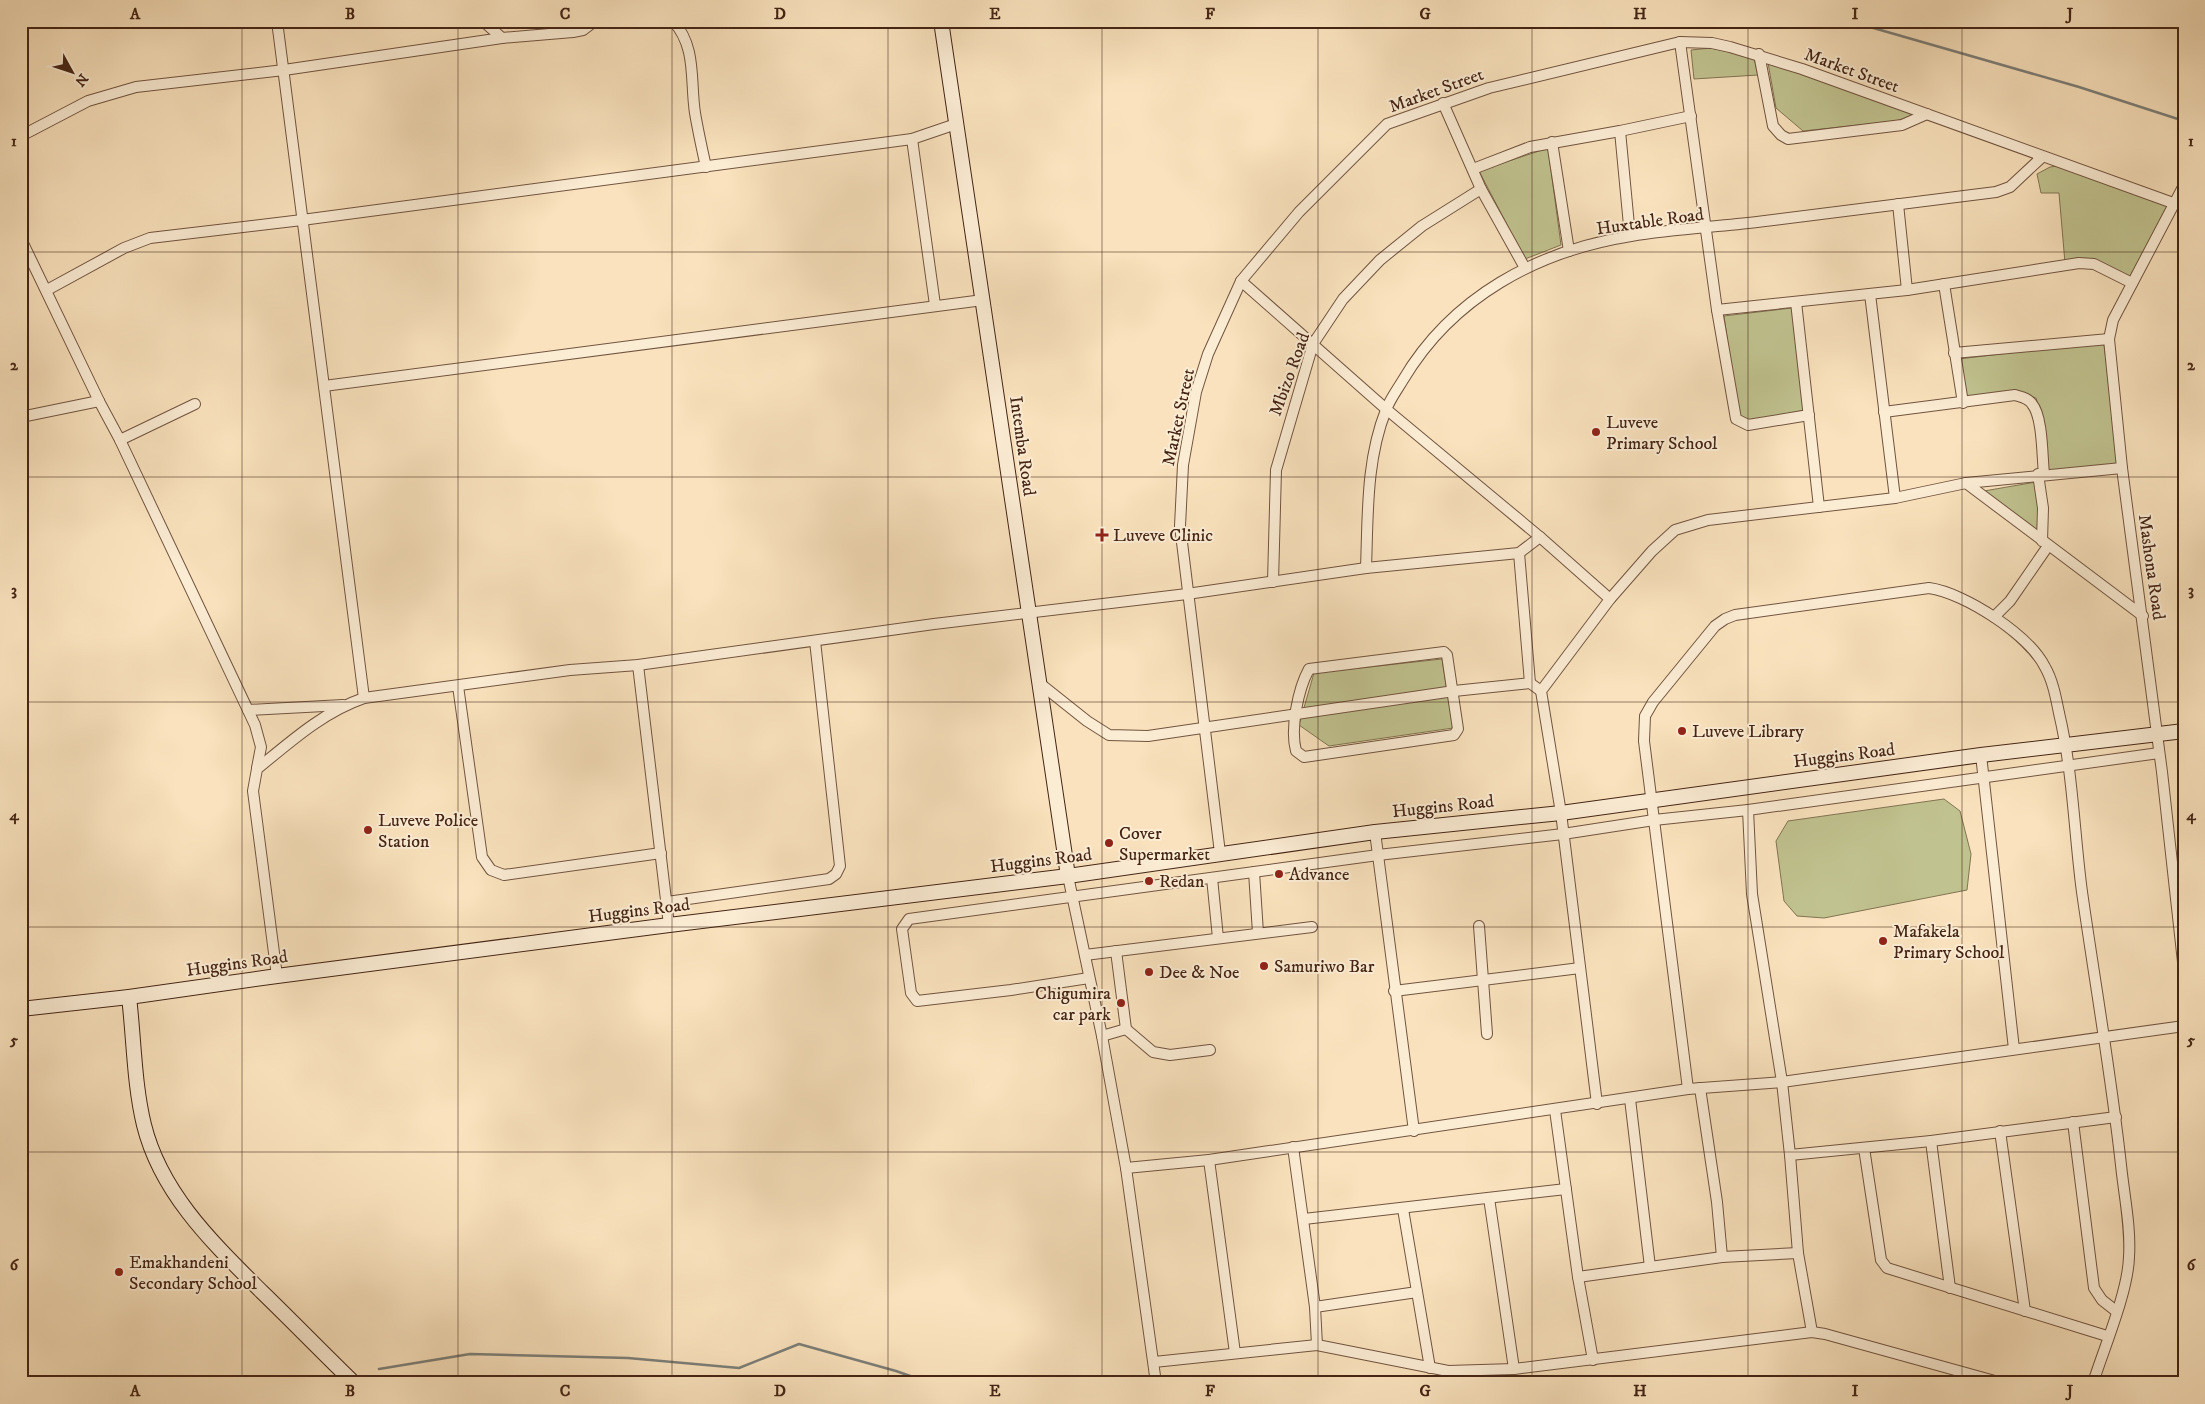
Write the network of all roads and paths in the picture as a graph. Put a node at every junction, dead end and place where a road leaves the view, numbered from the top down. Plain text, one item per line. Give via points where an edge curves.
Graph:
1 (277, 21) edge
2 (483, 21) edge
3 (596, 21) edge
4 (673, 21) edge
5 (941, 21) edge
6 (502, 38) junction
7 (1680, 42) junction
8 (1760, 54) junction
9 (284, 70) junction
10 (1443, 104) junction
11 (1927, 114) junction
12 (1691, 116) junction
13 (956, 124) junction
14 (1620, 131) junction
15 (21, 136) edge
16 (912, 139) junction
17 (1552, 142) junction
18 (2042, 157) junction
19 (706, 167) junction
20 (1473, 169) junction
21 (2184, 185) edge
22 (1481, 189) junction
23 (2173, 203) junction
24 (1898, 204) junction
25 (302, 220) junction
26 (1707, 228) junction
27 (1630, 236) junction
28 (21, 239) edge
29 (1569, 251) junction
30 (1524, 268) junction
31 (1241, 281) junction
32 (2132, 283) junction
33 (1944, 284) junction
34 (47, 290) junction
35 (1907, 290) junction
36 (1870, 294) junction
37 (983, 300) junction
38 (1796, 302) junction
39 (936, 305) junction
40 (1717, 310) junction
41 (2109, 340) junction
42 (1313, 344) junction
43 (1954, 353) junction
44 (324, 386) junction
45 (99, 401) junction
46 (1963, 403) junction
47 (196, 404) dead end
48 (1386, 409) junction
49 (1884, 412) junction
50 (1809, 415) junction
51 (21, 417) edge
52 (120, 440) junction
53 (2122, 468) junction
54 (2041, 474) junction
55 (1966, 483) junction
56 (1895, 498) junction
57 (1819, 507) junction
58 (1540, 537) junction
59 (2045, 543) junction
60 (1520, 553) junction
61 (1366, 568) junction
62 (1273, 582) junction
63 (1187, 594) junction
64 (1610, 599) junction
65 (1027, 613) junction
66 (2142, 616) junction
67 (1994, 617) junction
68 (815, 641) junction
69 (638, 665) junction
70 (1038, 682) junction
71 (1530, 683) junction
72 (458, 686) junction
73 (1454, 691) junction
74 (1541, 691) junction
75 (364, 698) junction
76 (344, 705) junction
77 (248, 710) junction
78 (1295, 715) junction
79 (1203, 728) junction
80 (2184, 730) edge
81 (2156, 734) junction
82 (2066, 744) junction
83 (2159, 753) junction
84 (1981, 755) junction
85 (2068, 765) junction
86 (257, 768) junction
87 (1984, 778) junction
88 (1651, 800) junction
89 (1748, 810) junction
90 (1561, 813) junction
91 (1654, 820) junction
92 (1375, 832) junction
93 (1564, 834) junction
94 (661, 853) junction
95 (1220, 853) junction
96 (1378, 855) junction
97 (1254, 872) junction
98 (1068, 876) junction
99 (1212, 878) junction
100 (1072, 898) junction
101 (667, 902) junction
102 (669, 925) junction
103 (1479, 926) dead end
104 (1312, 927) dead end
105 (1258, 933) junction
106 (1218, 938) junction
107 (1116, 951) junction
108 (1085, 955) junction
109 (1580, 968) junction
110 (2184, 971) edge
111 (277, 976) junction
112 (1089, 978) junction
113 (1484, 980) junction
114 (1394, 991) junction
115 (130, 997) junction
116 (21, 1008) edge
117 (2184, 1026) edge
118 (1126, 1029) junction
119 (1487, 1034) dead end
120 (1102, 1036) junction
121 (2103, 1037) junction
122 (2014, 1049) junction
123 (1210, 1050) dead end
124 (1782, 1082) junction
125 (1700, 1088) junction
126 (1688, 1089) junction
127 (1630, 1099) junction
128 (1597, 1104) junction
129 (1555, 1110) junction
130 (2116, 1117) junction
131 (2073, 1122) junction
132 (1414, 1131) junction
133 (2000, 1131) junction
134 (1931, 1142) junction
135 (1293, 1147) junction
136 (1864, 1148) junction
137 (1790, 1155) junction
138 (1209, 1160) junction
139 (1126, 1168) junction
140 (1566, 1189) junction
141 (1489, 1198) junction
142 (1403, 1209) junction
143 (1304, 1219) junction
144 (1798, 1253) junction
145 (1722, 1257) junction
146 (1650, 1267) junction
147 (1578, 1277) junction
148 (1950, 1288) junction
149 (1417, 1292) junction
150 (1315, 1307) junction
151 (2025, 1311) junction
152 (2116, 1311) junction
153 (1812, 1332) junction
154 (2107, 1336) junction
155 (1317, 1345) junction
156 (1234, 1353) junction
157 (1593, 1360) junction
158 (1154, 1362) junction
159 (1430, 1368) junction
160 (1514, 1369) junction
161 (354, 1383) edge
162 (1156, 1383) edge
163 (2002, 1383) edge
164 (2093, 1383) edge

1 - 9 street
2 - 6 street
3 - 6 street via 583,30 573,32
4 - 19 street via 688,48 695,112
5 - 13 street, Intemba Road
6 - 9 street
7 - 8 street, Market Street via 1712,43
7 - 10 street, Market Street via 1516,80
7 - 12 street
8 - 11 street, Market Street
8 - 11 street via 1773,126 1788,139 1902,125
9 - 15 street via 186,80 111,93 88,101
9 - 25 street
10 - 20 street
10 - 31 street, Market Street via 1387,124 1299,212
11 - 18 street, Market Street
12 - 14 street
12 - 26 street
13 - 16 street
13 - 37 street, Intemba Road
14 - 17 street
14 - 27 street
16 - 19 street
16 - 39 street
17 - 20 street
17 - 29 street
18 - 23 street, Market Street
18 - 24 street, Huxtable Road via 2016,182 2002,190
19 - 25 street
20 - 22 street
21 - 23 street, Mashona Road
22 - 30 street
22 - 42 street, Mbizo Road via 1422,226 1380,260 1343,299
23 - 32 street, Mashona Road
24 - 26 street, Huxtable Road
24 - 35 street
25 - 34 street via 150,238 124,248
25 - 44 street
26 - 27 street, Huxtable Road
26 - 40 street
27 - 29 street, Huxtable Road
28 - 34 street
29 - 30 street, Huxtable Road
30 - 48 street, Huxtable Road via 1474,299 1434,336
31 - 42 street
31 - 63 street, Market Street via 1208,354 1189,426 1180,526
32 - 33 street via 2094,264 2079,263
32 - 41 street, Mashona Road via 2113,320
33 - 35 street
33 - 43 street
34 - 45 street
35 - 36 street
36 - 38 street
36 - 49 street
37 - 39 street
37 - 65 street, Intemba Road
38 - 40 street
38 - 50 street
39 - 44 street
40 - 50 street via 1736,419 1748,425
41 - 43 street
41 - 53 street, Mashona Road
42 - 48 street
42 - 62 street, Mbizo Road via 1276,470
43 - 46 street
44 - 75 street
45 - 51 street
45 - 52 street
46 - 49 street
46 - 54 street via 2015,395 2031,402 2039,420
47 - 52 street
48 - 58 street
48 - 61 street, Huxtable Road via 1372,458
49 - 56 street
50 - 57 street
52 - 77 street
53 - 54 street
53 - 66 street, Mashona Road
54 - 55 street
54 - 59 street
55 - 56 street
55 - 59 street
56 - 57 street
57 - 64 street via 1708,520 1684,526 1652,551
58 - 60 street
58 - 64 street
59 - 66 street
59 - 67 street via 2010,601
60 - 61 street
60 - 71 street
61 - 62 street
62 - 63 street
63 - 65 street
63 - 79 street, Market Street
64 - 74 street
65 - 68 street
65 - 70 street, Intemba Road
66 - 81 street, Mashona Road
67 - 82 street via 2041,660 2055,694
67 - 88 street via 1961,597 1929,588 1725,619 1690,656 1645,716 1644,741
68 - 69 street
68 - 101 street via 840,866 836,874 829,879
69 - 72 street via 570,670
69 - 94 street
70 - 79 street via 1109,735 1148,736
70 - 98 street, Intemba Road
71 - 73 street
71 - 74 street
72 - 75 street
72 - 94 street via 482,857 491,870 504,875
73 - 78 street
73 - 78 street via 1444,652 1314,668 1309,670 1304,680
73 - 78 street via 1458,729 1454,735 1304,756 1296,751
74 - 90 street
75 - 76 street
76 - 77 street
76 - 86 street
77 - 86 street via 261,747
78 - 79 street
79 - 95 street, Market Street
80 - 81 street, Huggins Road
81 - 82 street, Huggins Road
81 - 83 street, Mashona Road
82 - 84 street, Huggins Road
82 - 85 street
83 - 85 street
83 - 110 street, Mashona Road
84 - 87 street
84 - 88 street, Huggins Road
85 - 87 street
85 - 121 street
86 - 111 street via 253,791
87 - 89 street
87 - 122 street
88 - 90 street, Huggins Road
88 - 91 street
89 - 91 street
89 - 124 street via 1752,894
90 - 92 street, Huggins Road
90 - 93 street
91 - 93 street
91 - 126 street
92 - 95 street, Huggins Road
92 - 96 street
93 - 96 street
93 - 109 street
94 - 101 street
95 - 98 street, Huggins Road
96 - 97 street
96 - 114 street
97 - 99 street
97 - 105 street
98 - 100 street
98 - 102 street, Huggins Road
99 - 100 street
99 - 106 street
100 - 108 street
100 - 112 street via 906,921 902,929 911,993 917,1001
101 - 102 street
102 - 111 street, Huggins Road
103 - 113 street
104 - 105 street
105 - 106 street
106 - 107 street
107 - 108 street
107 - 118 street
108 - 112 street
109 - 113 street
109 - 128 street
111 - 115 street, Huggins Road
112 - 120 street
113 - 114 street
113 - 119 street
114 - 132 street
115 - 116 street, Huggins Road
115 - 161 street via 140,1107 160,1170 206,1236
117 - 121 street
118 - 120 street
118 - 123 street via 1153,1052 1170,1055
120 - 139 street
121 - 122 street
121 - 130 street
122 - 124 street
124 - 125 street
124 - 137 street
125 - 126 street
125 - 145 street
126 - 127 street
127 - 128 street
127 - 146 street
128 - 129 street
129 - 132 street
129 - 140 street
130 - 131 street
130 - 152 street via 2129,1258
131 - 133 street
131 - 152 street via 2094,1288 2102,1300
132 - 135 street
133 - 134 street
133 - 151 street
134 - 136 street
134 - 148 street
135 - 138 street
135 - 143 street
136 - 137 street
136 - 148 street via 1883,1265
137 - 144 street
138 - 139 street
138 - 156 street
139 - 158 street
140 - 141 street
140 - 147 street
141 - 142 street
141 - 160 street
142 - 143 street
142 - 149 street
143 - 150 street
144 - 145 street
144 - 153 street
145 - 146 street
146 - 147 street
147 - 157 street
148 - 151 street
149 - 150 street
149 - 159 street
150 - 155 street
151 - 154 street
152 - 154 street
153 - 157 street
153 - 163 street
154 - 164 street
155 - 156 street
155 - 159 street
156 - 158 street
157 - 160 street
158 - 162 street
159 - 160 street via 1465,1371

